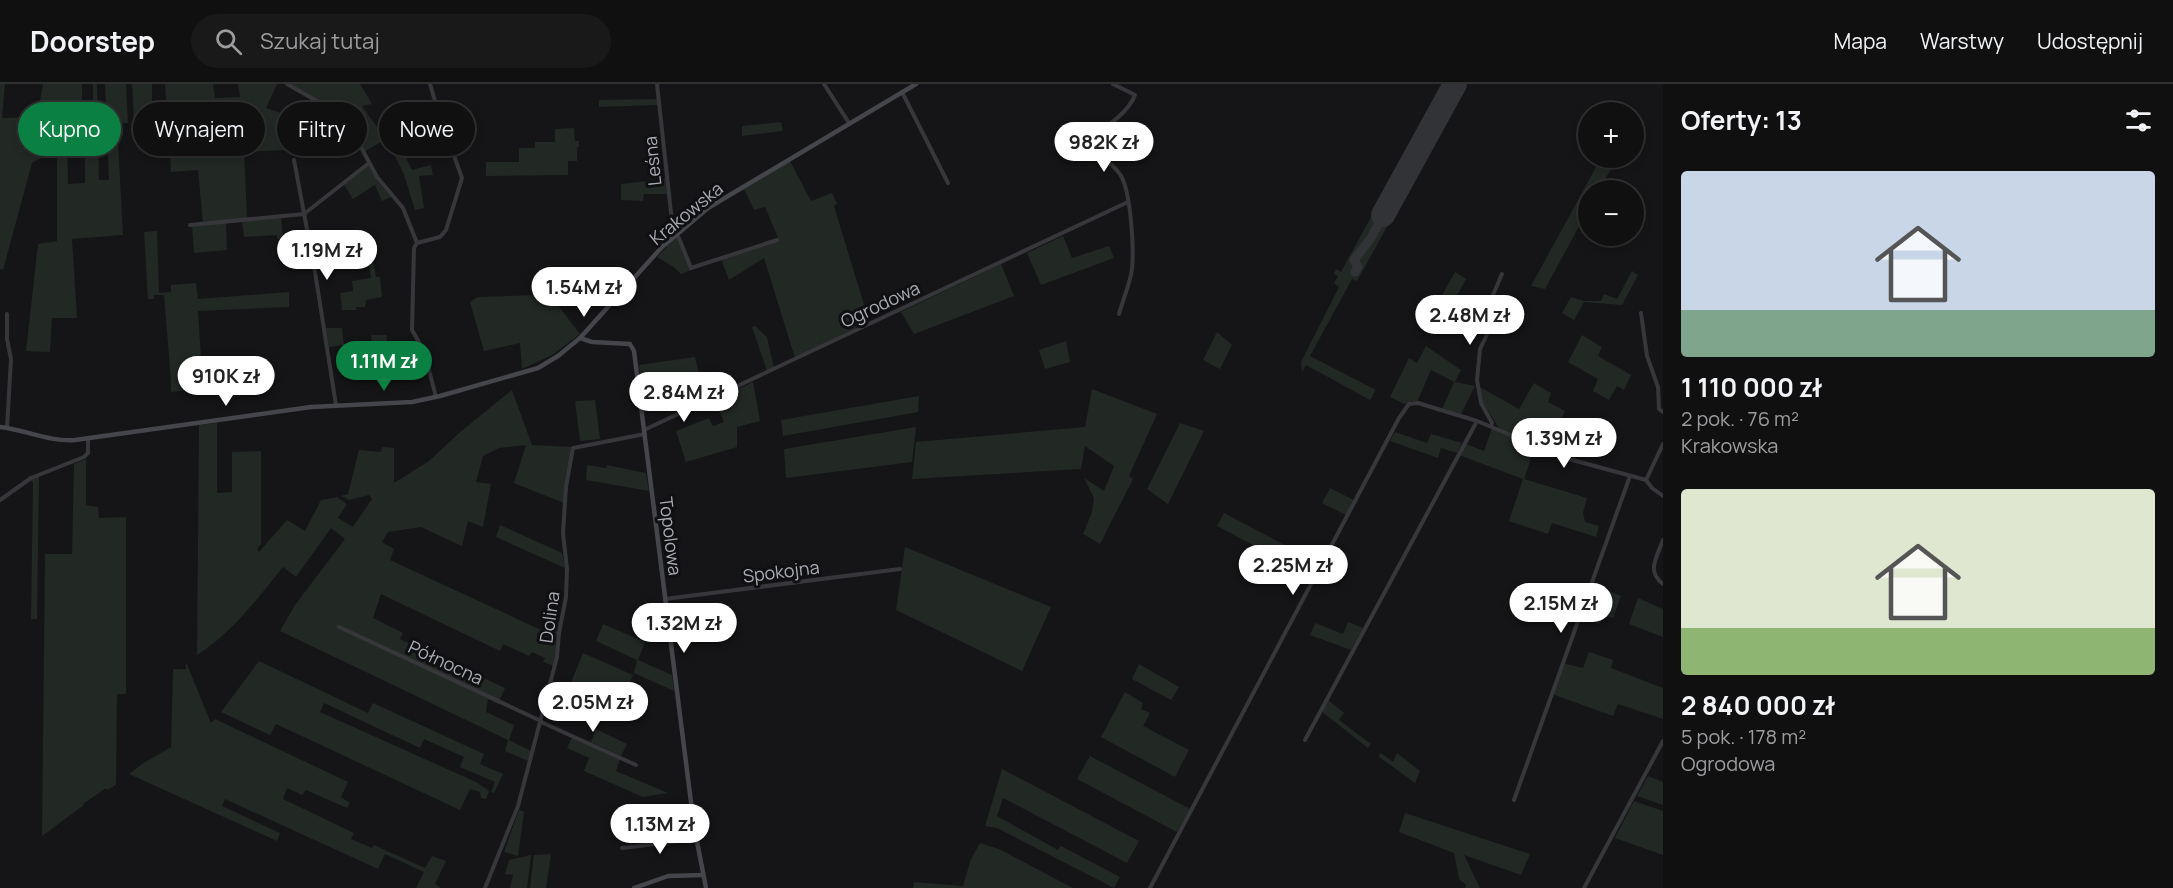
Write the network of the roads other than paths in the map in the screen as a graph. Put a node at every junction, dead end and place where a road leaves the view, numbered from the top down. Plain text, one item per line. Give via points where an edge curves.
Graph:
1 (287, 84) edge
2 (430, 84) edge
3 (657, 84) edge
4 (824, 84) edge
5 (916, 84) edge
6 (1113, 84) edge
7 (902, 92) junction
8 (849, 123) junction
9 (294, 160) dead end
10 (369, 163) junction
11 (948, 183) dead end
12 (1128, 202) junction
13 (304, 214) junction
14 (190, 225) dead end
15 (676, 234) junction
16 (777, 240) dead end
17 (417, 243) junction
18 (1502, 274) dead end
19 (1641, 313) dead end
20 (7, 314) dead end
21 (1119, 314) dead end
22 (580, 338) junction
23 (436, 397) junction
24 (336, 405) junction
25 (1663, 412) edge
26 (1477, 421) junction
27 (1491, 426) junction
28 (0, 427) edge
29 (7, 428) junction
30 (644, 432) junction
31 (88, 438) junction
32 (1663, 444) edge
33 (1630, 476) junction
34 (1646, 480) junction
35 (1663, 496) edge
36 (0, 500) edge
37 (1663, 540) edge
38 (900, 569) dead end
39 (1663, 584) edge
40 (665, 599) junction
41 (339, 627) dead end
42 (541, 721) junction
43 (1305, 740) dead end
44 (1663, 741) edge
45 (636, 765) dead end
46 (1514, 800) dead end
47 (696, 839) junction
48 (622, 848) dead end
49 (703, 876) junction
50 (485, 888) edge
51 (634, 888) edge
52 (706, 888) edge
53 (1150, 888) edge
54 (1584, 888) edge

1 - 10 street via 347,120
2 - 17 street via 462,178 446,230 440,237
3 - 15 street, Leśna via 669,208
4 - 8 street
5 - 7 main road, Krakowska
6 - 12 street via 1135,95 1133,100 1082,144 1082,149 1102,158 1119,173
7 - 8 main road, Krakowska
7 - 11 street
8 - 15 main road, Krakowska via 724,197
9 - 13 street
10 - 13 street
10 - 17 street via 403,208
12 - 21 street via 1132,270
12 - 30 street, Ogrodowa
13 - 14 street
13 - 24 street
15 - 16 street, Leśna via 691,268
15 - 22 main road, Krakowska
17 - 23 street via 412,330 424,351
18 - 27 street via 1492,297 1493,322 1480,349 1477,380
19 - 25 street via 1647,356 1656,380 1659,409
20 - 29 street via 11,359
22 - 23 main road, Krakowska via 538,368
22 - 30 main road, Topolowa via 632,346
23 - 24 main road, Krakowska via 412,402
24 - 31 main road, Krakowska
26 - 27 street
26 - 43 street
26 - 53 street via 1418,403 1408,404 1401,413
27 - 33 street via 1569,459
28 - 29 main road, Krakowska
29 - 31 main road, Krakowska via 54,440
30 - 40 main road, Topolowa
30 - 42 street, Dolina via 573,448 563,533 566,597 557,657
31 - 36 street via 88,453 84,457 31,478
32 - 34 street
33 - 34 street
33 - 46 street
34 - 35 street
37 - 39 street via 1653,571
38 - 40 street, Spokojna
40 - 47 main road, Topolowa
41 - 42 street, Północna
42 - 45 street, Północna
42 - 50 street, Dolina via 517,808
44 - 54 street
47 - 48 street
47 - 49 main road, Topolowa
49 - 51 main road via 668,876
49 - 52 main road, Topolowa

